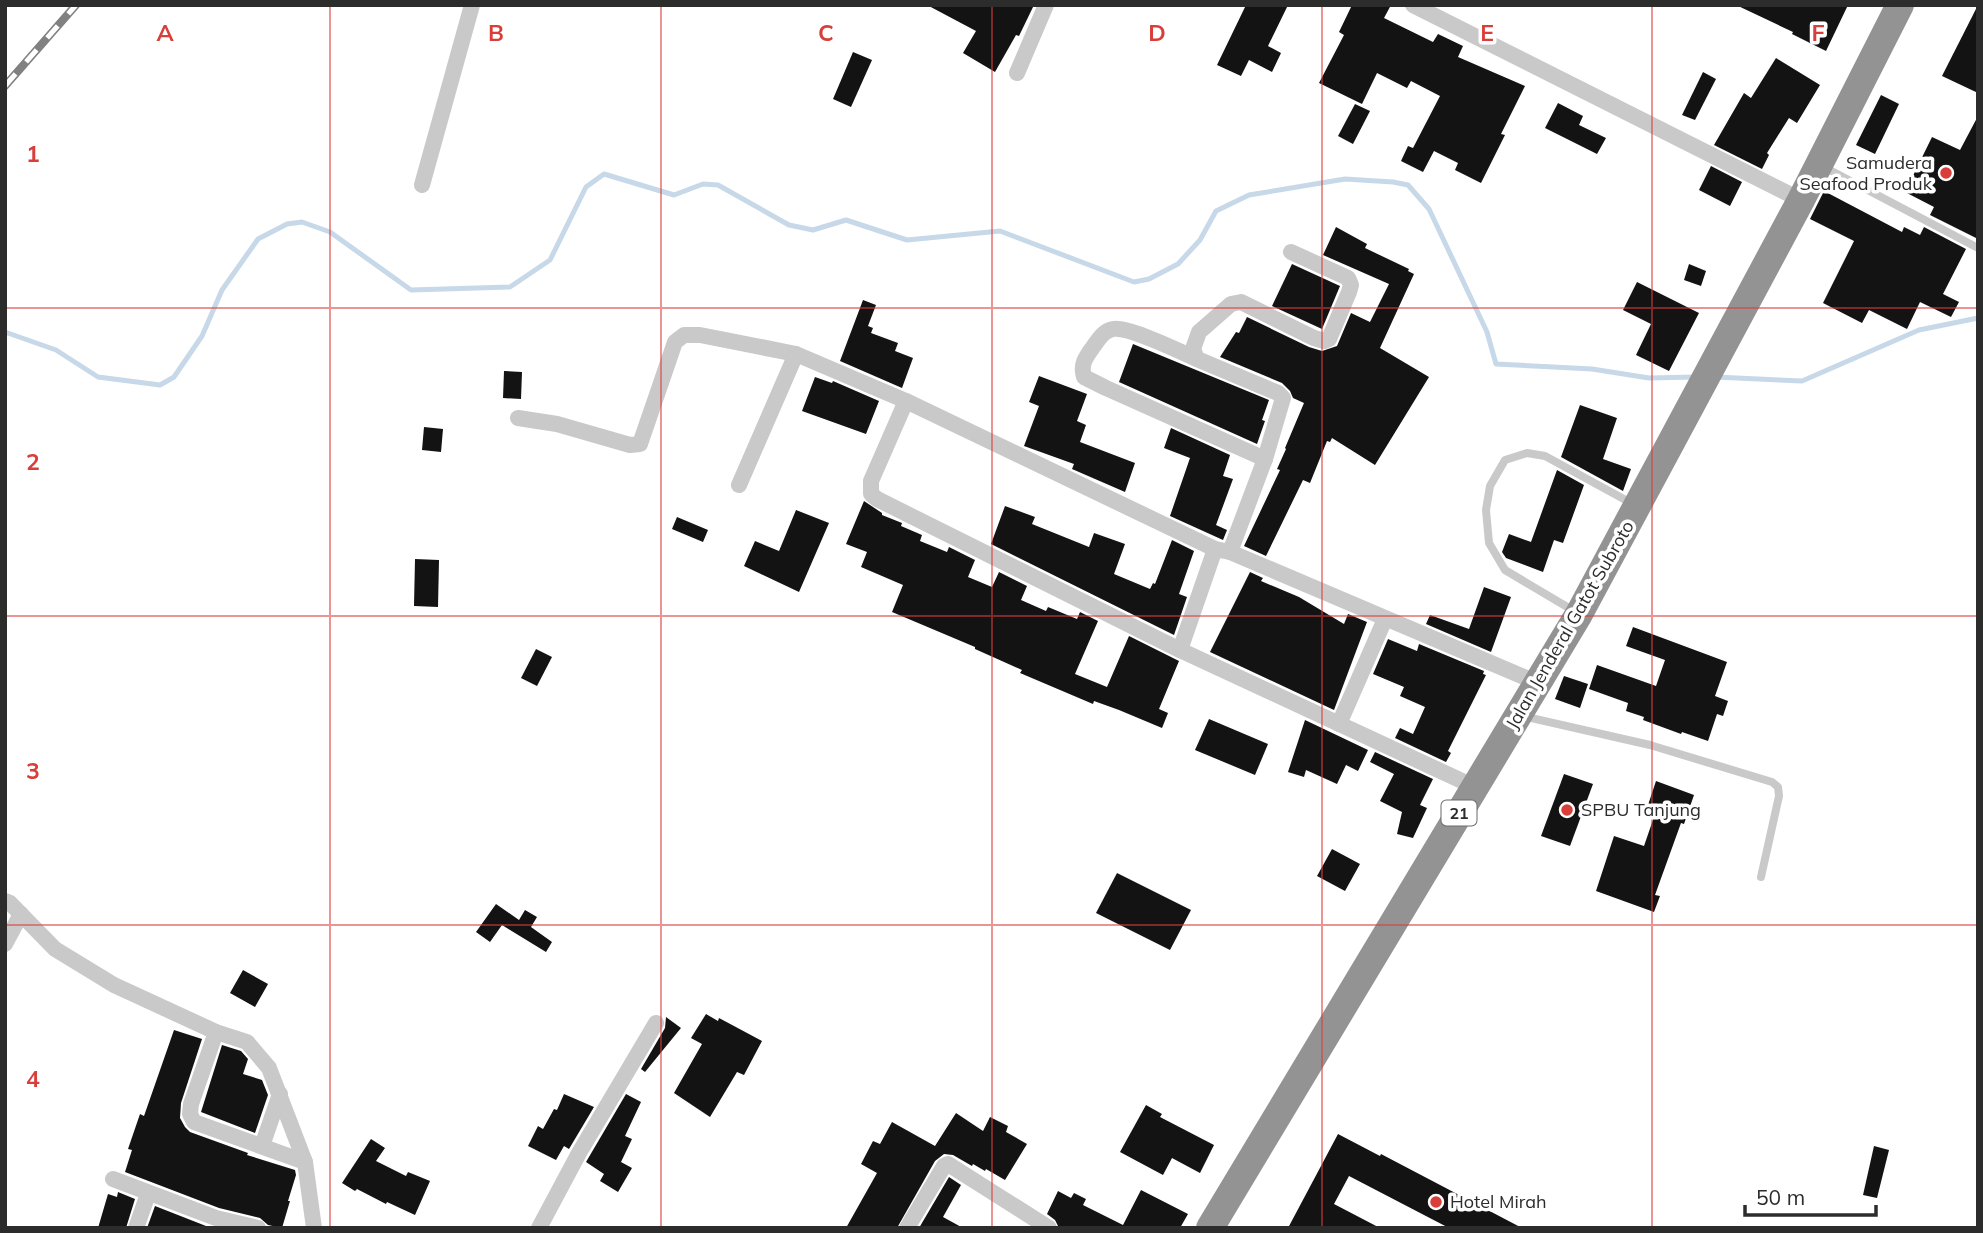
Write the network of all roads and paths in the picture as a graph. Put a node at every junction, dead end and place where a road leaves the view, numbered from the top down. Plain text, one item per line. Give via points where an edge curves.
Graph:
1 (472, 5) edge
2 (1046, 5) edge
3 (1413, 5) edge
4 (1900, 5) edge
5 (1017, 73) dead end
6 (1818, 164) junction
7 (422, 185) dead end
8 (1801, 200) junction
9 (1978, 248) edge
10 (1290, 252) dead end
11 (796, 354) junction
12 (1197, 359) junction
13 (906, 401) junction
14 (518, 418) dead end
15 (1265, 459) junction
16 (739, 485) dead end
17 (1638, 506) junction
18 (1222, 550) junction
19 (1579, 614) junction
20 (1385, 620) junction
21 (1180, 650) junction
22 (1538, 683) junction
23 (1519, 716) junction
24 (1339, 724) junction
25 (1475, 787) junction
26 (1761, 877) dead end
27 (5, 901) edge
28 (21, 914) junction
29 (5, 943) edge
30 (656, 1023) dead end
31 (216, 1032) junction
32 (280, 1094) junction
33 (262, 1146) junction
34 (305, 1161) junction
35 (113, 1178) dead end
36 (148, 1194) junction
37 (214, 1223) edge
38 (136, 1228) edge
39 (258, 1228) edge
40 (314, 1228) edge
41 (539, 1228) edge
42 (906, 1228) edge
43 (1049, 1228) edge
44 (1210, 1228) edge

1 - 7 street
2 - 5 street
3 - 8 street
4 - 6 highway, Jalan Jenderal Gatot Subroto / 21
6 - 8 highway, Jalan Jenderal Gatot Subroto / 21
6 - 9 lane
8 - 17 highway, Jalan Jenderal Gatot Subroto / 21
10 - 12 street via 1348,278 1349,292 1329,338 1314,338 1241,302 1231,304 1199,332 1193,349
11 - 13 street
11 - 14 street via 684,335 675,342 640,444
11 - 16 street
12 - 15 street via 1283,398
12 - 15 street via 1115,328 1104,332 1083,361 1082,370 1084,377 1106,388
13 - 18 street
13 - 21 street via 871,481 871,494
15 - 18 street
17 - 19 highway, Jalan Jenderal Gatot Subroto / 21
17 - 19 lane via 1545,456 1527,453 1505,460 1490,486 1486,510 1489,542 1505,570
18 - 20 street
18 - 21 street
19 - 22 highway, Jalan Jenderal Gatot Subroto / 21
20 - 22 street
20 - 24 street
21 - 24 street
22 - 23 highway, Jalan Jenderal Gatot Subroto / 21
23 - 25 highway, Jalan Jenderal Gatot Subroto / 21
23 - 26 lane via 1650,745 1772,782 1779,787 1779,796
24 - 25 street
25 - 44 highway, Jalan Jenderal Gatot Subroto / 21
27 - 28 street
28 - 29 street
28 - 31 street via 55,949 114,985
30 - 41 street
31 - 32 street via 247,1042 269,1068
31 - 33 street via 190,1114 194,1122
32 - 33 street
32 - 34 street
33 - 34 street
34 - 40 street
35 - 36 street
36 - 37 street
36 - 38 street
37 - 39 street
42 - 43 street via 948,1164

